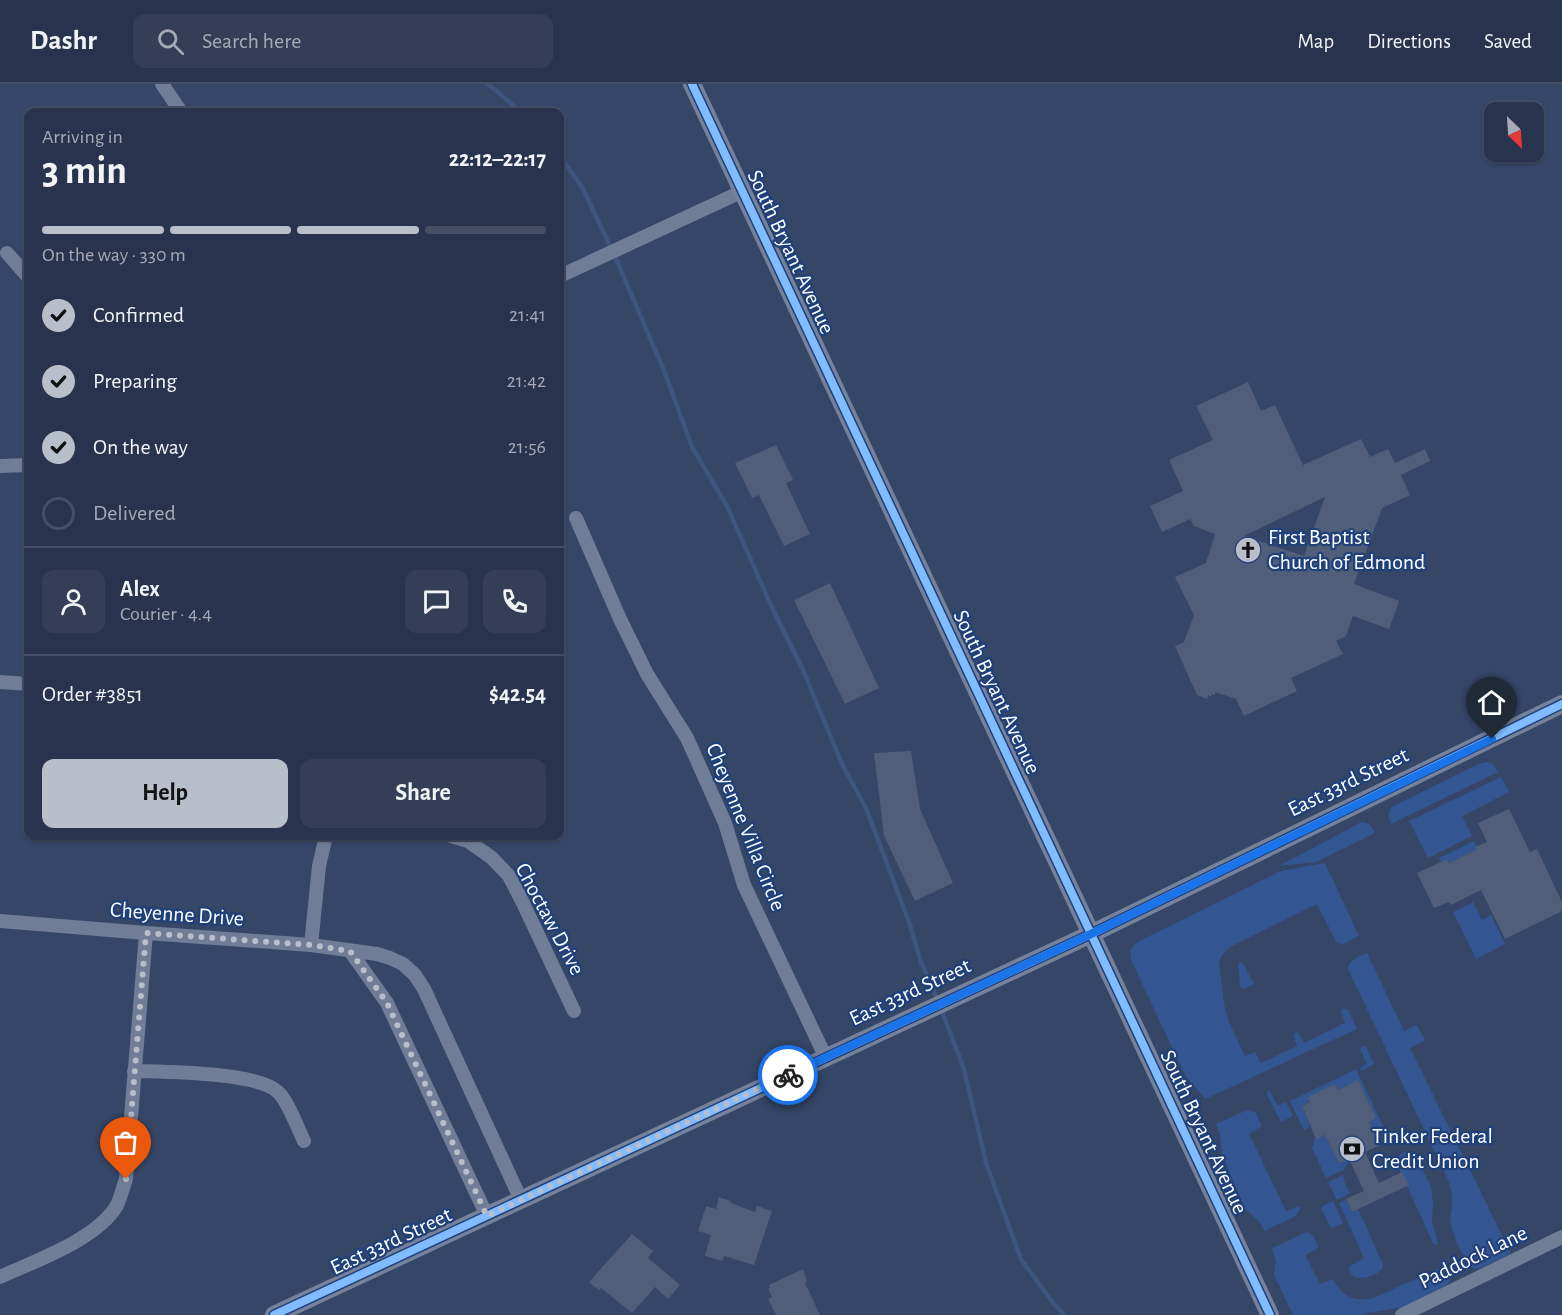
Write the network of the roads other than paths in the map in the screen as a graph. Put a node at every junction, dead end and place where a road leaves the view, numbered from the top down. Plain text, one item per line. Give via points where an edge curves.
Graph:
1 (162, 84) edge
2 (692, 84) edge
3 (179, 108) edge
4 (743, 191) junction
5 (7, 253) dead end
6 (24, 272) edge
7 (564, 274) edge
8 (24, 465) edge
9 (0, 466) edge
10 (576, 518) dead end
11 (0, 682) edge
12 (24, 684) edge
13 (1562, 704) edge
14 (325, 840) edge
15 (465, 840) edge
16 (0, 921) edge
17 (146, 933) junction
18 (1091, 934) junction
19 (311, 945) junction
20 (350, 951) junction
21 (574, 1011) dead end
22 (826, 1058) junction
23 (134, 1071) junction
24 (304, 1141) dead end
25 (521, 1200) junction
26 (487, 1216) junction
27 (1562, 1237) edge
28 (0, 1277) edge
29 (274, 1315) edge
30 (1270, 1315) edge
31 (1402, 1315) edge

1 - 3 street
2 - 4 street, South Bryant Avenue
4 - 7 street
4 - 18 street, South Bryant Avenue
5 - 6 street
8 - 9 street
10 - 22 street, Cheyenne Villa Circle via 642,664 687,738 725,823 744,885
11 - 12 street
13 - 18 street, East 33rd Street
14 - 19 street
15 - 21 street, Choctaw Drive via 492,858 509,876
16 - 17 street, Cheyenne Drive
17 - 19 street, Cheyenne Drive
17 - 23 street
18 - 22 street, East 33rd Street
18 - 30 street, South Bryant Avenue
19 - 20 street, Cheyenne Drive
20 - 25 street, Cheyenne Drive via 390,958 415,975
20 - 26 street via 387,1003
22 - 25 street, East 33rd Street
23 - 24 street via 236,1077 268,1085 279,1093
23 - 28 street via 126,1179 117,1205 98,1228 82,1238
25 - 26 street, East 33rd Street
26 - 29 street, East 33rd Street
27 - 31 street, Paddock Lane

